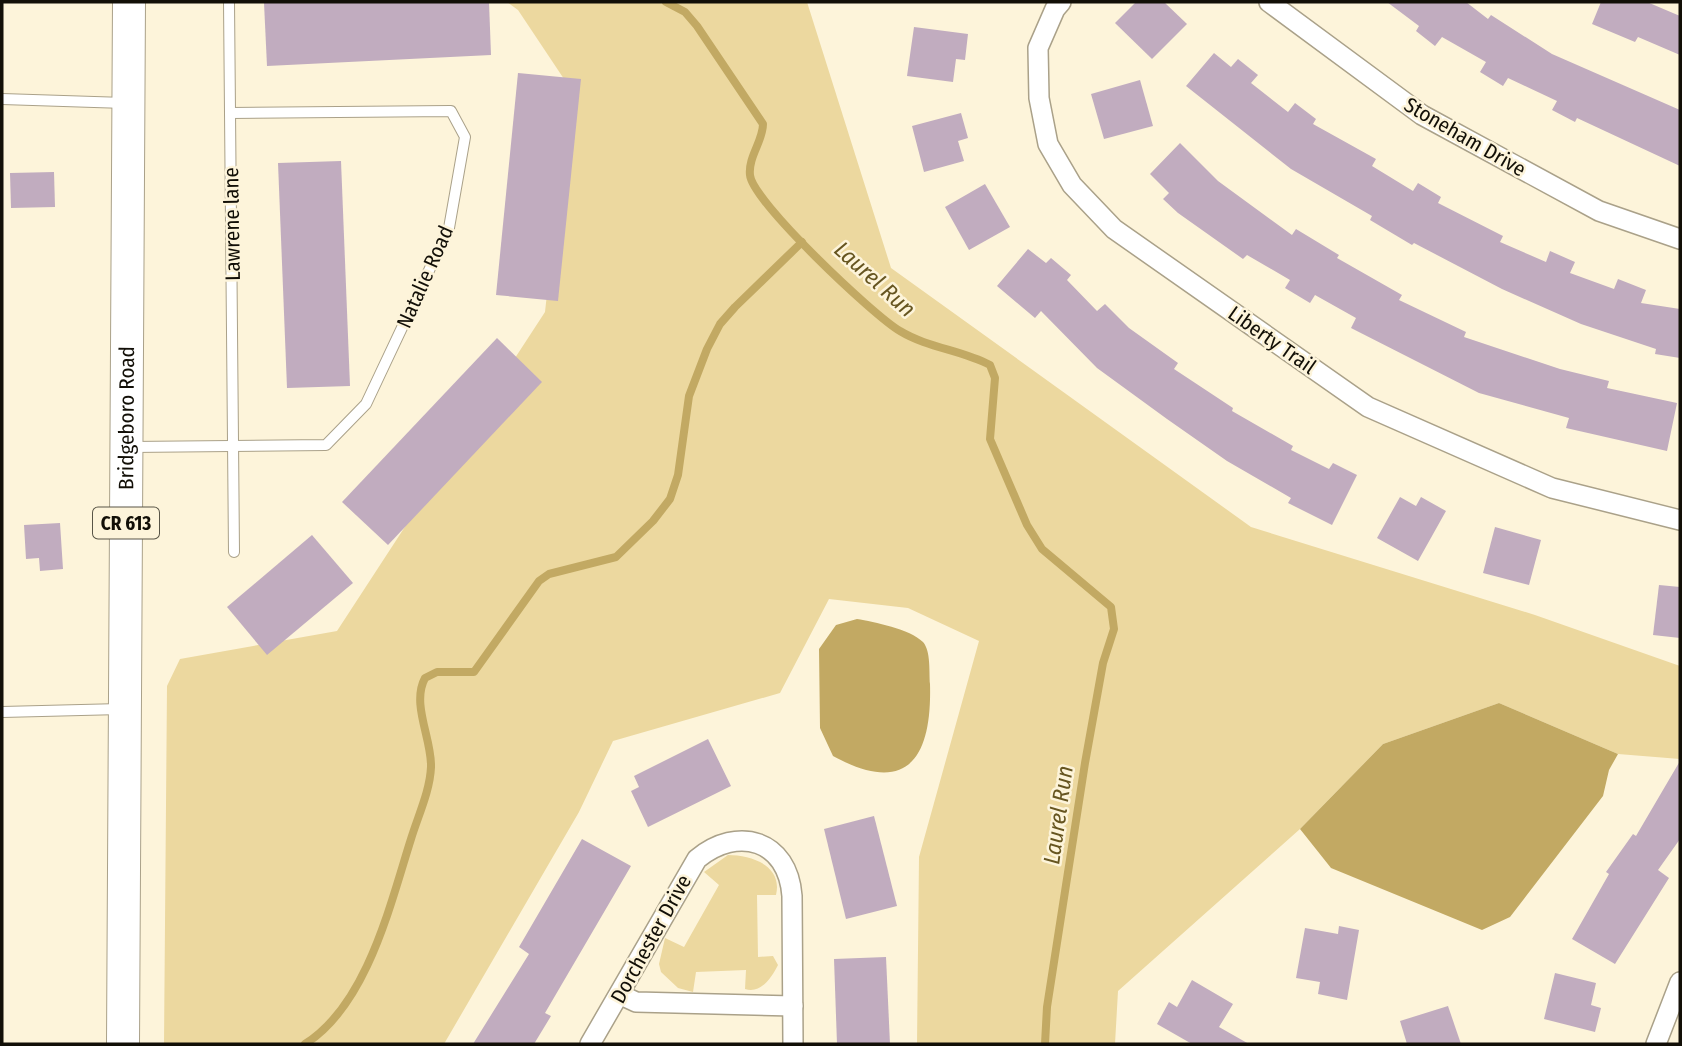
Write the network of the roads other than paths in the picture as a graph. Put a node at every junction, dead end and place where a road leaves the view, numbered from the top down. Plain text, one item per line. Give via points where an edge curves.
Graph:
1 (130, 2) edge
2 (229, 2) edge
3 (1061, 2) edge
4 (1269, 2) edge
5 (2, 99) edge
6 (129, 103) junction
7 (230, 113) junction
8 (1680, 239) edge
9 (235, 446) junction
10 (127, 447) junction
11 (1680, 520) edge
12 (234, 552) dead end
13 (125, 709) junction
14 (2, 712) edge
15 (1680, 982) edge
16 (621, 995) junction
17 (793, 1006) junction
18 (123, 1044) edge
19 (590, 1044) edge
20 (793, 1044) edge
21 (1656, 1044) edge

1 - 6 main road, Bridgeboro Road / CR 613
2 - 7 lane, Lawrene lane
3 - 11 street, Liberty Trail via 1038,48 1039,99 1048,144 1072,185 1114,229 1368,407 1552,488
4 - 8 street, Stoneham Drive via 1422,115 1600,211
5 - 6 lane
6 - 10 main road, Bridgeboro Road / CR 613
7 - 9 lane, Lawrene lane
7 - 9 lane, Natalie Road via 451,111 465,137 449,228 366,404 326,445
9 - 10 lane, Natalie Road
9 - 12 lane, Lawrene lane
10 - 13 main road, Bridgeboro Road / CR 613
13 - 14 lane
13 - 18 main road, Bridgeboro Road / CR 613
15 - 21 street
16 - 17 street via 636,1002
16 - 17 street, Dorchester Drive via 697,859 719,844 741,840 774,852 789,872
16 - 19 street, Dorchester Drive
17 - 20 street, Dorchester Drive

